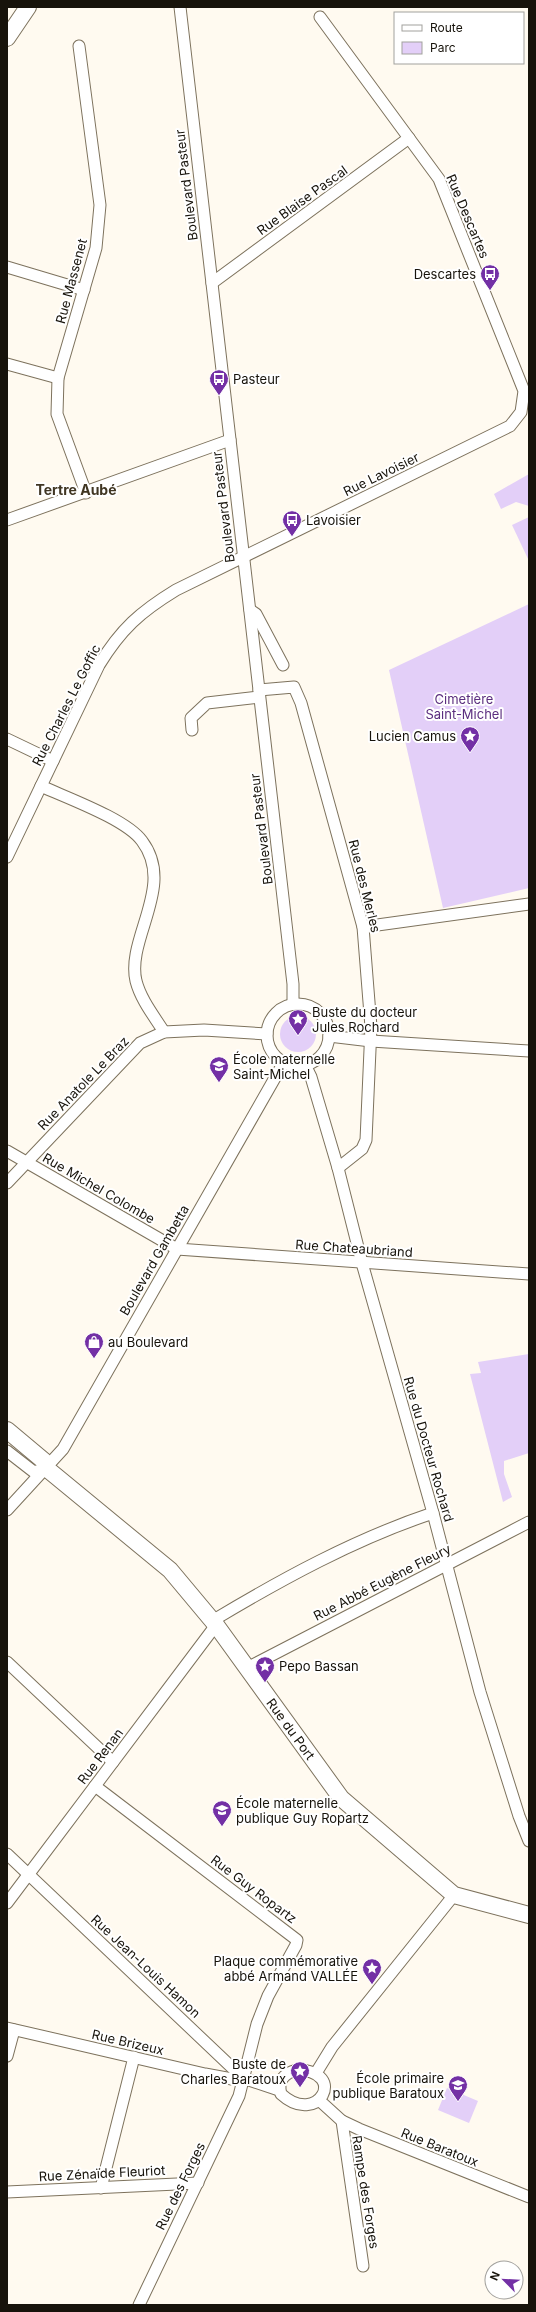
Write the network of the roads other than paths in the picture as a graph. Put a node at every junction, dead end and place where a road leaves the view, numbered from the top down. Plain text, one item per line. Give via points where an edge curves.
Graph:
1 (28, 7) edge
2 (180, 7) edge
3 (320, 17) dead end
4 (7, 38) edge
5 (79, 46) dead end
6 (409, 138) junction
7 (7, 267) edge
8 (212, 283) junction
9 (84, 290) junction
10 (7, 364) edge
11 (58, 378) junction
12 (523, 406) joint
13 (230, 440) junction
14 (86, 493) junction
15 (7, 520) edge
16 (243, 557) junction
17 (250, 610) junction
18 (283, 664) dead end
19 (259, 693) junction
20 (192, 730) dead end
21 (7, 739) edge
22 (53, 761) junction
23 (41, 786) junction
24 (7, 857) edge
25 (529, 904) edge
26 (363, 927) junction
27 (293, 1004) junction
28 (164, 1032) junction
29 (267, 1034) junction
30 (329, 1036) junction
31 (371, 1041) junction
32 (529, 1051) edge
33 (284, 1062) junction
34 (305, 1065) junction
35 (7, 1151) edge
36 (27, 1162) junction
37 (338, 1168) junction
38 (7, 1183) edge
39 (177, 1249) junction
40 (362, 1262) junction
41 (529, 1274) edge
42 (7, 1430) edge
43 (7, 1451) edge
44 (46, 1468) junction
45 (7, 1510) edge
46 (433, 1513) junction
47 (529, 1522) edge
48 (446, 1564) junction
49 (214, 1623) junction
50 (7, 1662) edge
51 (247, 1668) junction
52 (113, 1762) junction
53 (95, 1786) junction
54 (529, 1841) edge
55 (7, 1854) edge
56 (29, 1874) junction
57 (454, 1895) junction
58 (7, 1904) edge
59 (529, 1915) edge
60 (10, 2029) edge
61 (7, 2056) edge
62 (134, 2058) junction
63 (316, 2073) junction
64 (243, 2078) junction
65 (279, 2090) junction
66 (320, 2101) junction
67 (342, 2121) junction
68 (198, 2183) junction
69 (101, 2188) junction
70 (7, 2192) edge
71 (529, 2197) edge
72 (363, 2266) dead end
73 (139, 2305) edge

1 - 4 street
2 - 8 street, Boulevard Pasteur
3 - 6 street, Rue Descartes
5 - 9 street, Rue Massenet via 100,205 96,248
6 - 8 street, Rue Blaise Pascal
6 - 12 street, Rue Descartes via 439,179 524,390
7 - 9 street
8 - 13 street, Boulevard Pasteur
9 - 11 street, Rue Massenet
10 - 11 street
11 - 14 street, Rue Massenet via 57,414
12 - 16 street, Rue Lavoisier via 510,426
13 - 14 street
13 - 16 street, Boulevard Pasteur
14 - 15 street
16 - 17 street, Boulevard Pasteur
16 - 22 street, Rue Charles Le Goffic via 176,590 147,608 113,642 99,665
17 - 18 street via 256,614
17 - 19 street, Boulevard Pasteur
19 - 20 street via 207,703 191,718
19 - 26 street, Rue des Merles via 294,687 302,704
19 - 27 street, Boulevard Pasteur
21 - 22 street
22 - 23 street, Rue Charles Le Goffic
23 - 24 street, Rue Charles Le Goffic
23 - 28 street via 128,828 142,840 152,860 155,884 136,961 136,980 142,996
25 - 26 street
26 - 31 street, Rue des Merles
27 - 29 street via 275,1014 270,1020
27 - 30 street via 306,1005 318,1012 328,1027
28 - 29 street, Rue Anatole Le Braz via 204,1030
28 - 36 street, Rue Anatole Le Braz via 140,1043
29 - 33 street via 271,1051
30 - 31 street
30 - 34 street via 322,1054
31 - 32 street
31 - 37 street, Rue des Merles via 366,1140 362,1149
33 - 34 street
33 - 39 street, Boulevard Gambetta
34 - 37 street, Rue du Docteur Rochard via 311,1077
35 - 36 street, Rue Michel Colombe
36 - 38 street, Rue Anatole Le Braz
36 - 39 street, Rue Michel Colombe
37 - 40 street, Rue du Docteur Rochard
39 - 40 street, Rue Chateaubriand
39 - 44 street, Boulevard Gambetta via 63,1449
40 - 41 street, Rue Chateaubriand
40 - 46 street, Rue du Docteur Rochard
42 - 44 street, Rue du Port via 44,1461
43 - 44 street via 34,1472
44 - 45 street, Boulevard Gambetta
44 - 49 street, Rue du Port via 170,1570
46 - 48 street, Rue du Docteur Rochard
46 - 49 street via 327,1557 268,1588
47 - 48 street, Rue Abbé Eugène Fleury
48 - 51 street, Rue Abbé Eugène Fleury
48 - 54 street, Rue du Docteur Rochard via 480,1692
49 - 51 street, Rue du Port
49 - 52 street, Rue Renan
50 - 52 street
51 - 57 street, Rue du Port via 341,1798
52 - 53 street, Rue Renan
53 - 56 street, Rue Renan
53 - 64 street, Rue Guy Ropartz via 297,1940 268,1996 257,2024
55 - 56 street, Rue Jean-Louis Hamon
56 - 58 street, Rue Renan
56 - 64 street, Rue Jean-Louis Hamon
57 - 59 street, Rue du Port
57 - 63 street via 332,2047
60 - 61 street
60 - 62 street, Rue Brizeux
62 - 64 street, Rue Brizeux via 232,2079
62 - 69 street
63 - 65 street via 305,2070 291,2072 282,2078
63 - 66 street via 325,2087
64 - 65 street
64 - 68 street, Rue des Forges via 239,2096
65 - 66 street via 284,2097 298,2104 308,2105
66 - 67 street
67 - 71 street, Rue Baratoux
67 - 72 street, Rampe des Forges
68 - 69 street, Rue Zénaïde Fleuriot
68 - 73 street, Rue des Forges
69 - 70 street, Rue Zénaïde Fleuriot

